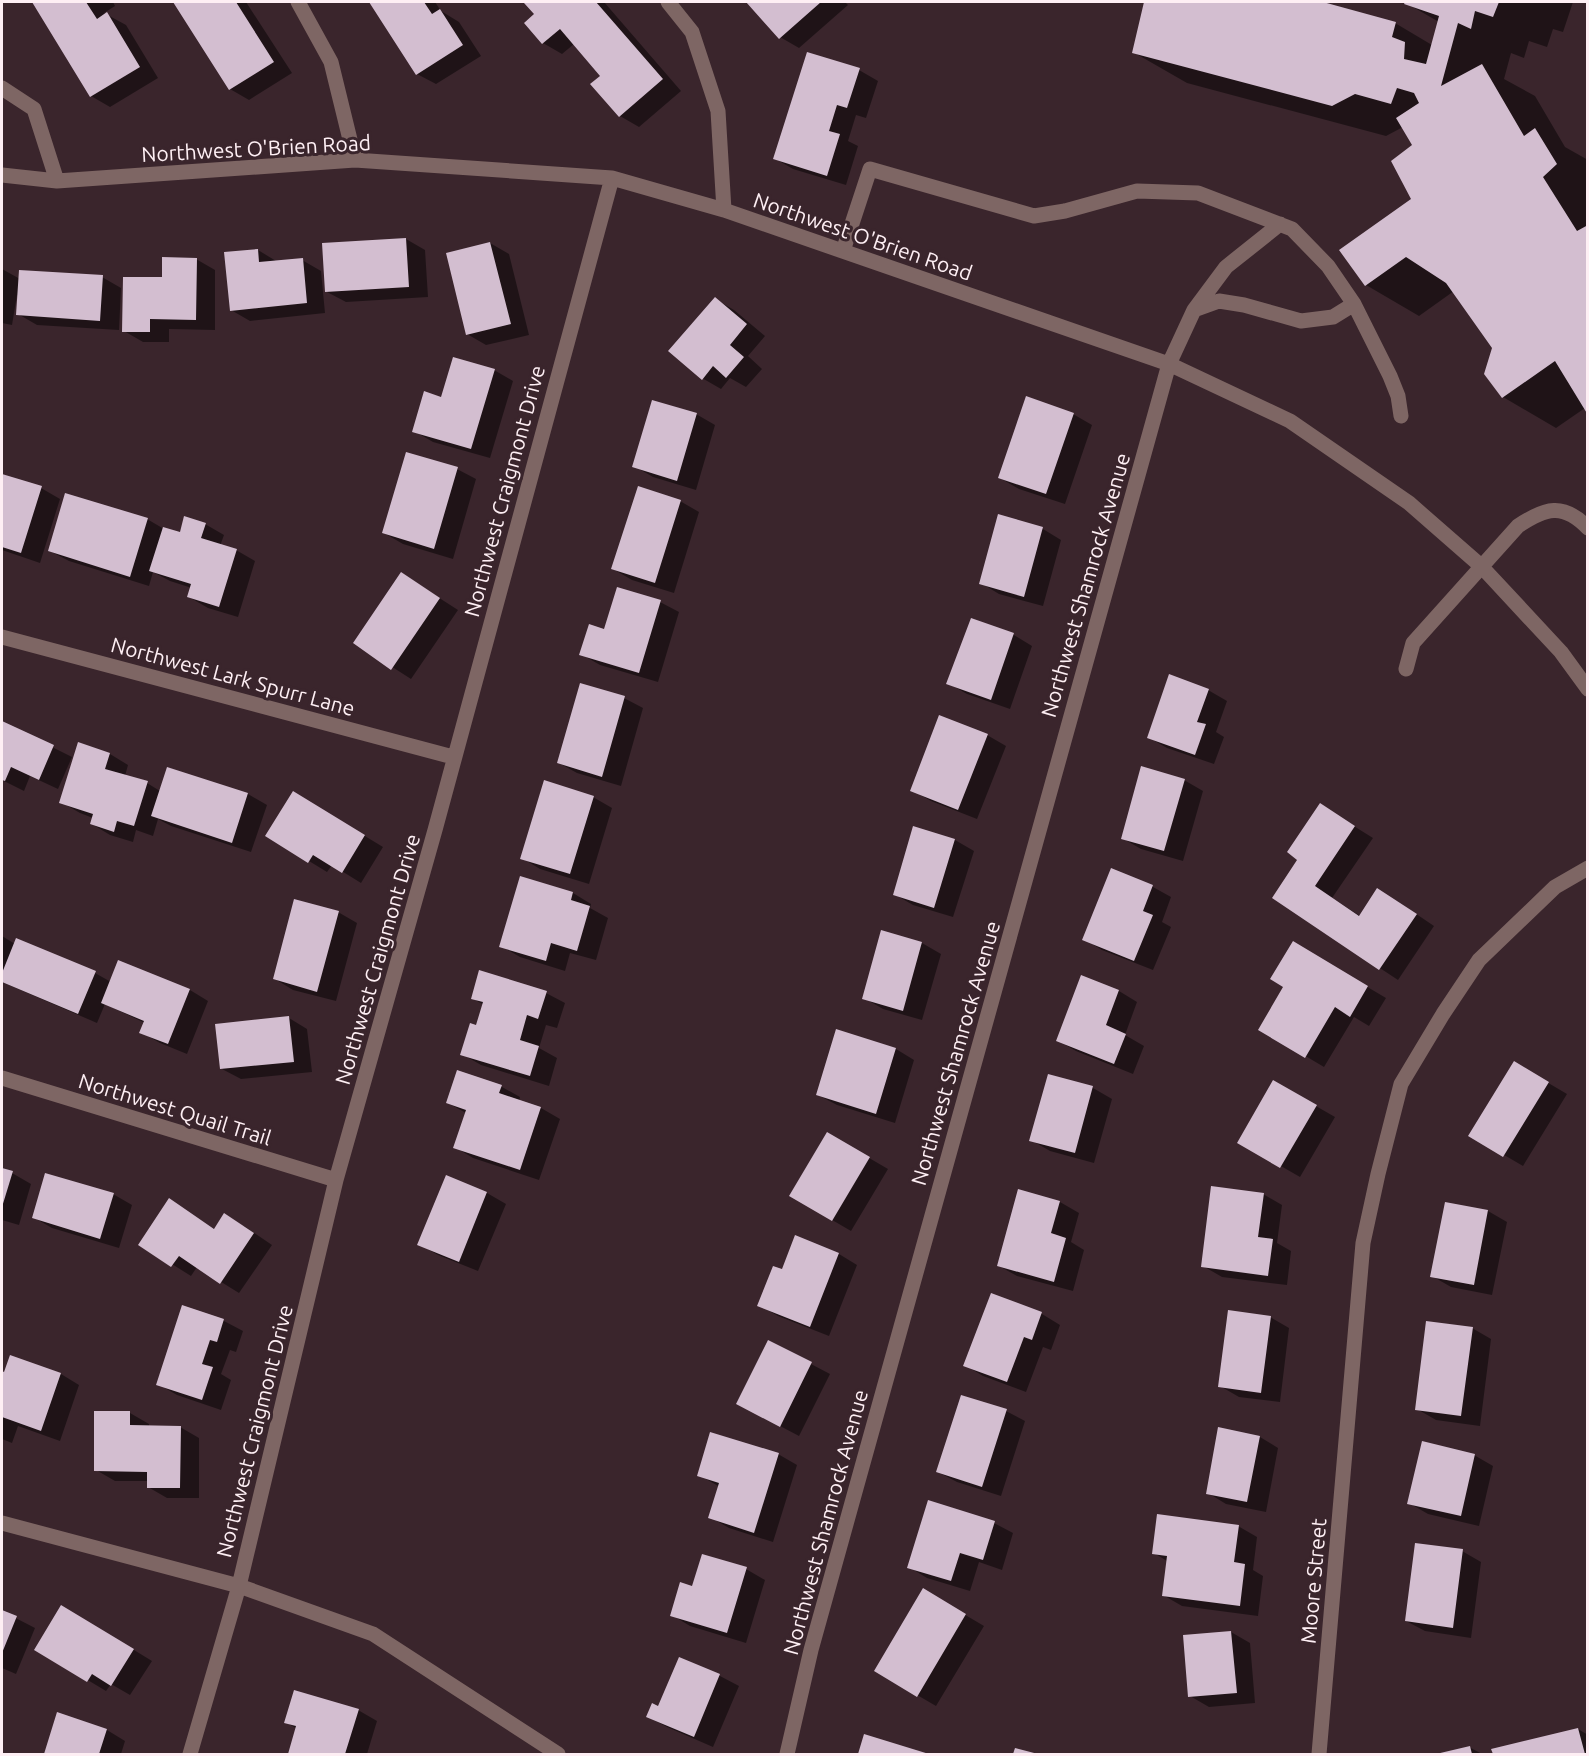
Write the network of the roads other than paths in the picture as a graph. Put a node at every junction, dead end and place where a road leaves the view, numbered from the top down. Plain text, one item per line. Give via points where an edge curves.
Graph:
1 (298, 2) edge
2 (668, 2) edge
3 (2, 88) edge
4 (355, 160) junction
5 (2, 175) edge
6 (612, 178) junction
7 (57, 181) junction
8 (724, 210) junction
9 (1280, 224) junction
10 (843, 251) junction
11 (1354, 304) junction
12 (1194, 310) junction
13 (1169, 364) junction
14 (1401, 416) dead end
15 (1587, 528) edge
16 (1481, 566) junction
17 (2, 637) edge
18 (1406, 669) dead end
19 (1587, 689) edge
20 (453, 757) junction
21 (1587, 868) edge
22 (2, 1078) edge
23 (336, 1180) junction
24 (2, 1523) edge
25 (238, 1586) junction
26 (190, 1755) edge
27 (558, 1755) edge
28 (787, 1755) edge
29 (1319, 1755) edge

1 - 4 street via 331,62
2 - 8 street via 692,32 718,111
3 - 7 street via 34,109
4 - 6 street, Northwest O'Brien Road
4 - 7 street, Northwest O'Brien Road
5 - 7 street, Northwest O'Brien Road
6 - 8 street, Northwest O'Brien Road
6 - 20 street, Northwest Craigmont Drive
8 - 10 street, Northwest O'Brien Road
9 - 10 street via 1198,193 1137,191 1034,216 870,169
9 - 11 street via 1292,229 1328,266
9 - 12 street, Northwest Shamrock Avenue via 1226,267
10 - 13 street, Northwest O'Brien Road
11 - 12 street via 1333,317 1301,321 1219,301
11 - 14 street via 1390,376
12 - 13 street, Northwest Shamrock Avenue
13 - 16 street, Northwest O'Brien Road via 1290,421 1409,503
13 - 28 street, Northwest Shamrock Avenue via 811,1650
15 - 16 street via 1578,518 1558,509 1538,513 1518,526
16 - 18 street via 1413,643
16 - 19 street, Northwest O'Brien Road via 1561,652
17 - 20 street, Northwest Lark Spurr Lane
20 - 23 street, Northwest Craigmont Drive
21 - 29 street, Moore Street via 1555,887 1479,960 1401,1083 1364,1243
22 - 23 street, Northwest Quail Trail
23 - 25 street, Northwest Craigmont Drive
24 - 25 street
25 - 26 street, Northwest Craigmont Drive
25 - 27 street via 373,1634

